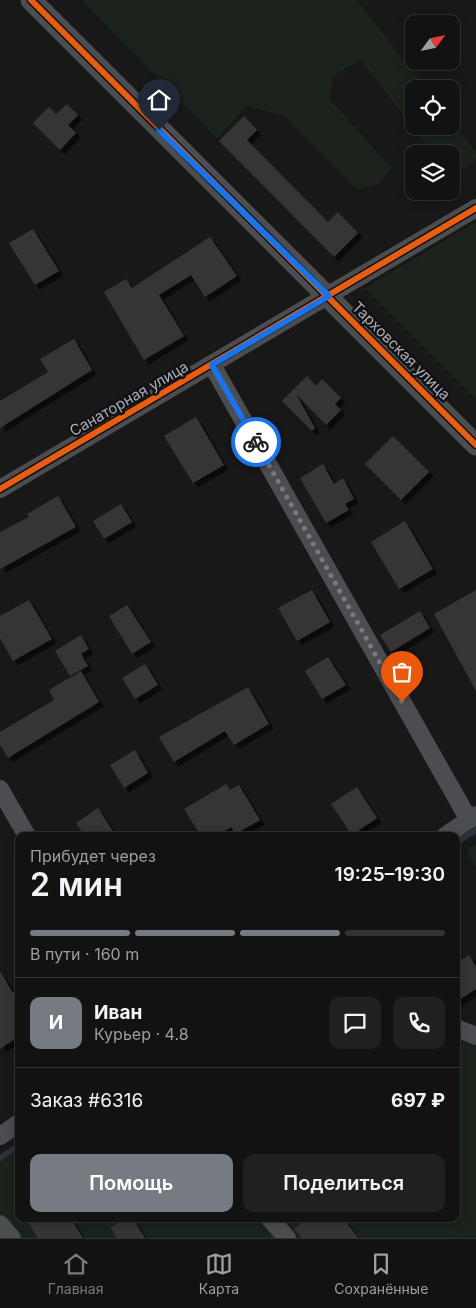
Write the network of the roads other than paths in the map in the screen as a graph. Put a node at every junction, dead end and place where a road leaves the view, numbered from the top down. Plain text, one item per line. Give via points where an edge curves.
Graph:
1 (31, 0) edge
2 (476, 208) edge
3 (329, 296) junction
4 (212, 365) junction
5 (476, 445) edge
6 (0, 489) edge
7 (0, 789) edge
8 (472, 818) edge
9 (25, 832) edge
10 (451, 832) edge
11 (460, 1030) edge
12 (476, 1036) edge
13 (15, 1126) edge
14 (0, 1136) edge
15 (273, 1222) edge
16 (0, 1224) edge
17 (12, 1238) edge
18 (287, 1238) edge

1 - 3 street, Тарховская улица via 170,142
2 - 3 street, Санаторная улица
3 - 4 street, Санаторная улица
3 - 5 street, Тарховская улица
4 - 6 street, Санаторная улица
4 - 8 street
7 - 9 street
8 - 10 street
11 - 12 street
13 - 14 street
15 - 18 street
16 - 17 street

